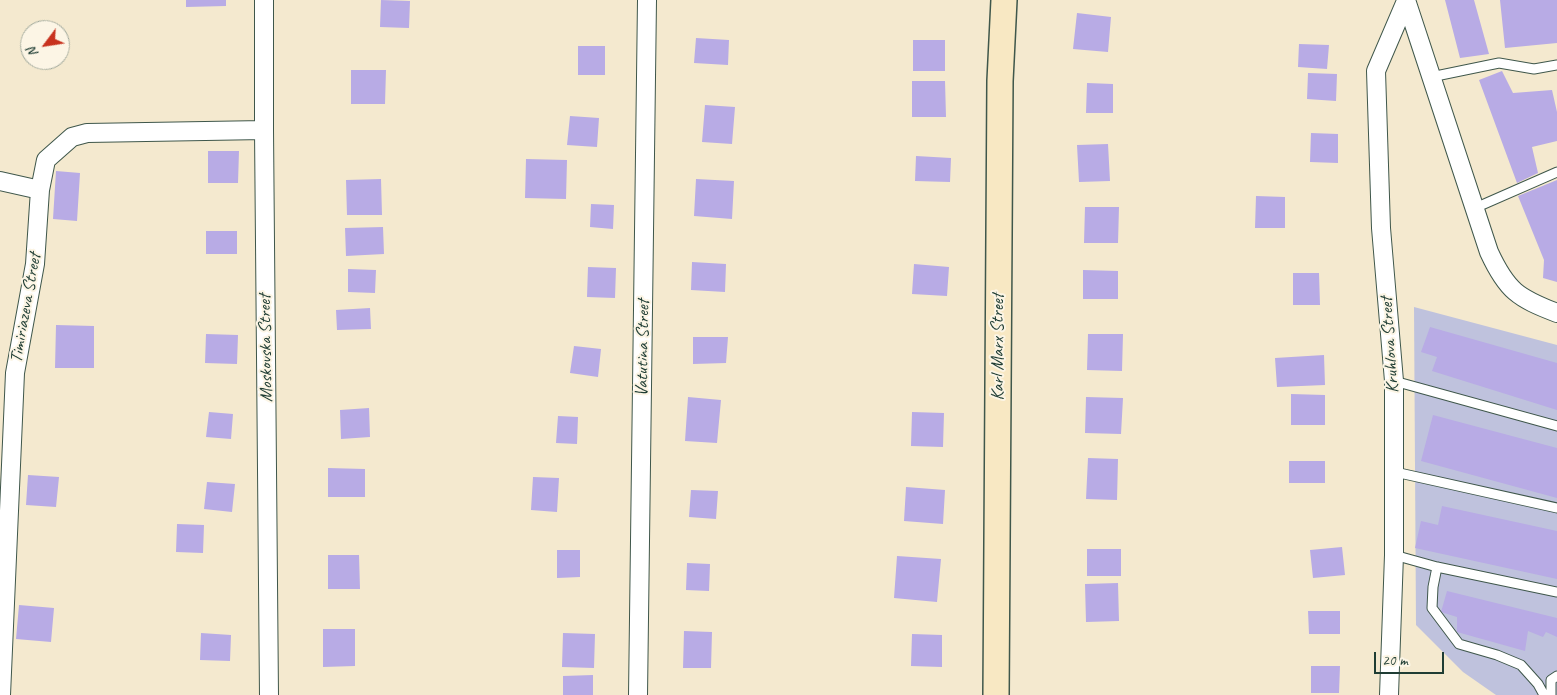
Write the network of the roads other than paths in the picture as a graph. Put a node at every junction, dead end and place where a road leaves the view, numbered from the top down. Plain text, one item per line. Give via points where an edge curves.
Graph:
1 (264, 0) edge
2 (647, 0) edge
3 (1004, 0) edge
4 (1406, 1) edge
5 (1557, 64) edge
6 (1431, 77) junction
7 (264, 130) junction
8 (1557, 172) edge
9 (0, 181) edge
10 (40, 190) junction
11 (1474, 208) junction
12 (1557, 313) edge
13 (1394, 381) junction
14 (1557, 426) edge
15 (1395, 472) junction
16 (1557, 508) edge
17 (1394, 554) junction
18 (1437, 567) junction
19 (1557, 592) edge
20 (1557, 676) edge
21 (1, 695) edge
22 (269, 695) edge
23 (638, 695) edge
24 (996, 695) edge
25 (1389, 695) edge
26 (1544, 695) edge
27 (1551, 695) edge

1 - 7 street, Moskovska Street
2 - 23 street, Vatutina Street
3 - 24 street, Karl Marx Street via 1000,81
4 - 6 street
4 - 13 street, Kruhlova Street via 1376,71 1380,228
5 - 6 lane via 1534,69 1499,63
6 - 11 street
7 - 10 street, Timiriazeva Street via 87,133 72,138 46,160
7 - 22 street, Moskovska Street
8 - 11 lane
9 - 10 street
10 - 21 street, Timiriazeva Street via 35,264 15,373
11 - 12 street via 1492,259 1511,289 1529,302
13 - 14 lane
13 - 15 street, Kruhlova Street
15 - 16 lane
15 - 17 street, Kruhlova Street
17 - 18 lane
17 - 25 street, Kruhlova Street
18 - 19 lane
18 - 26 lane via 1432,608 1459,644 1521,665
20 - 27 lane via 1551,680

